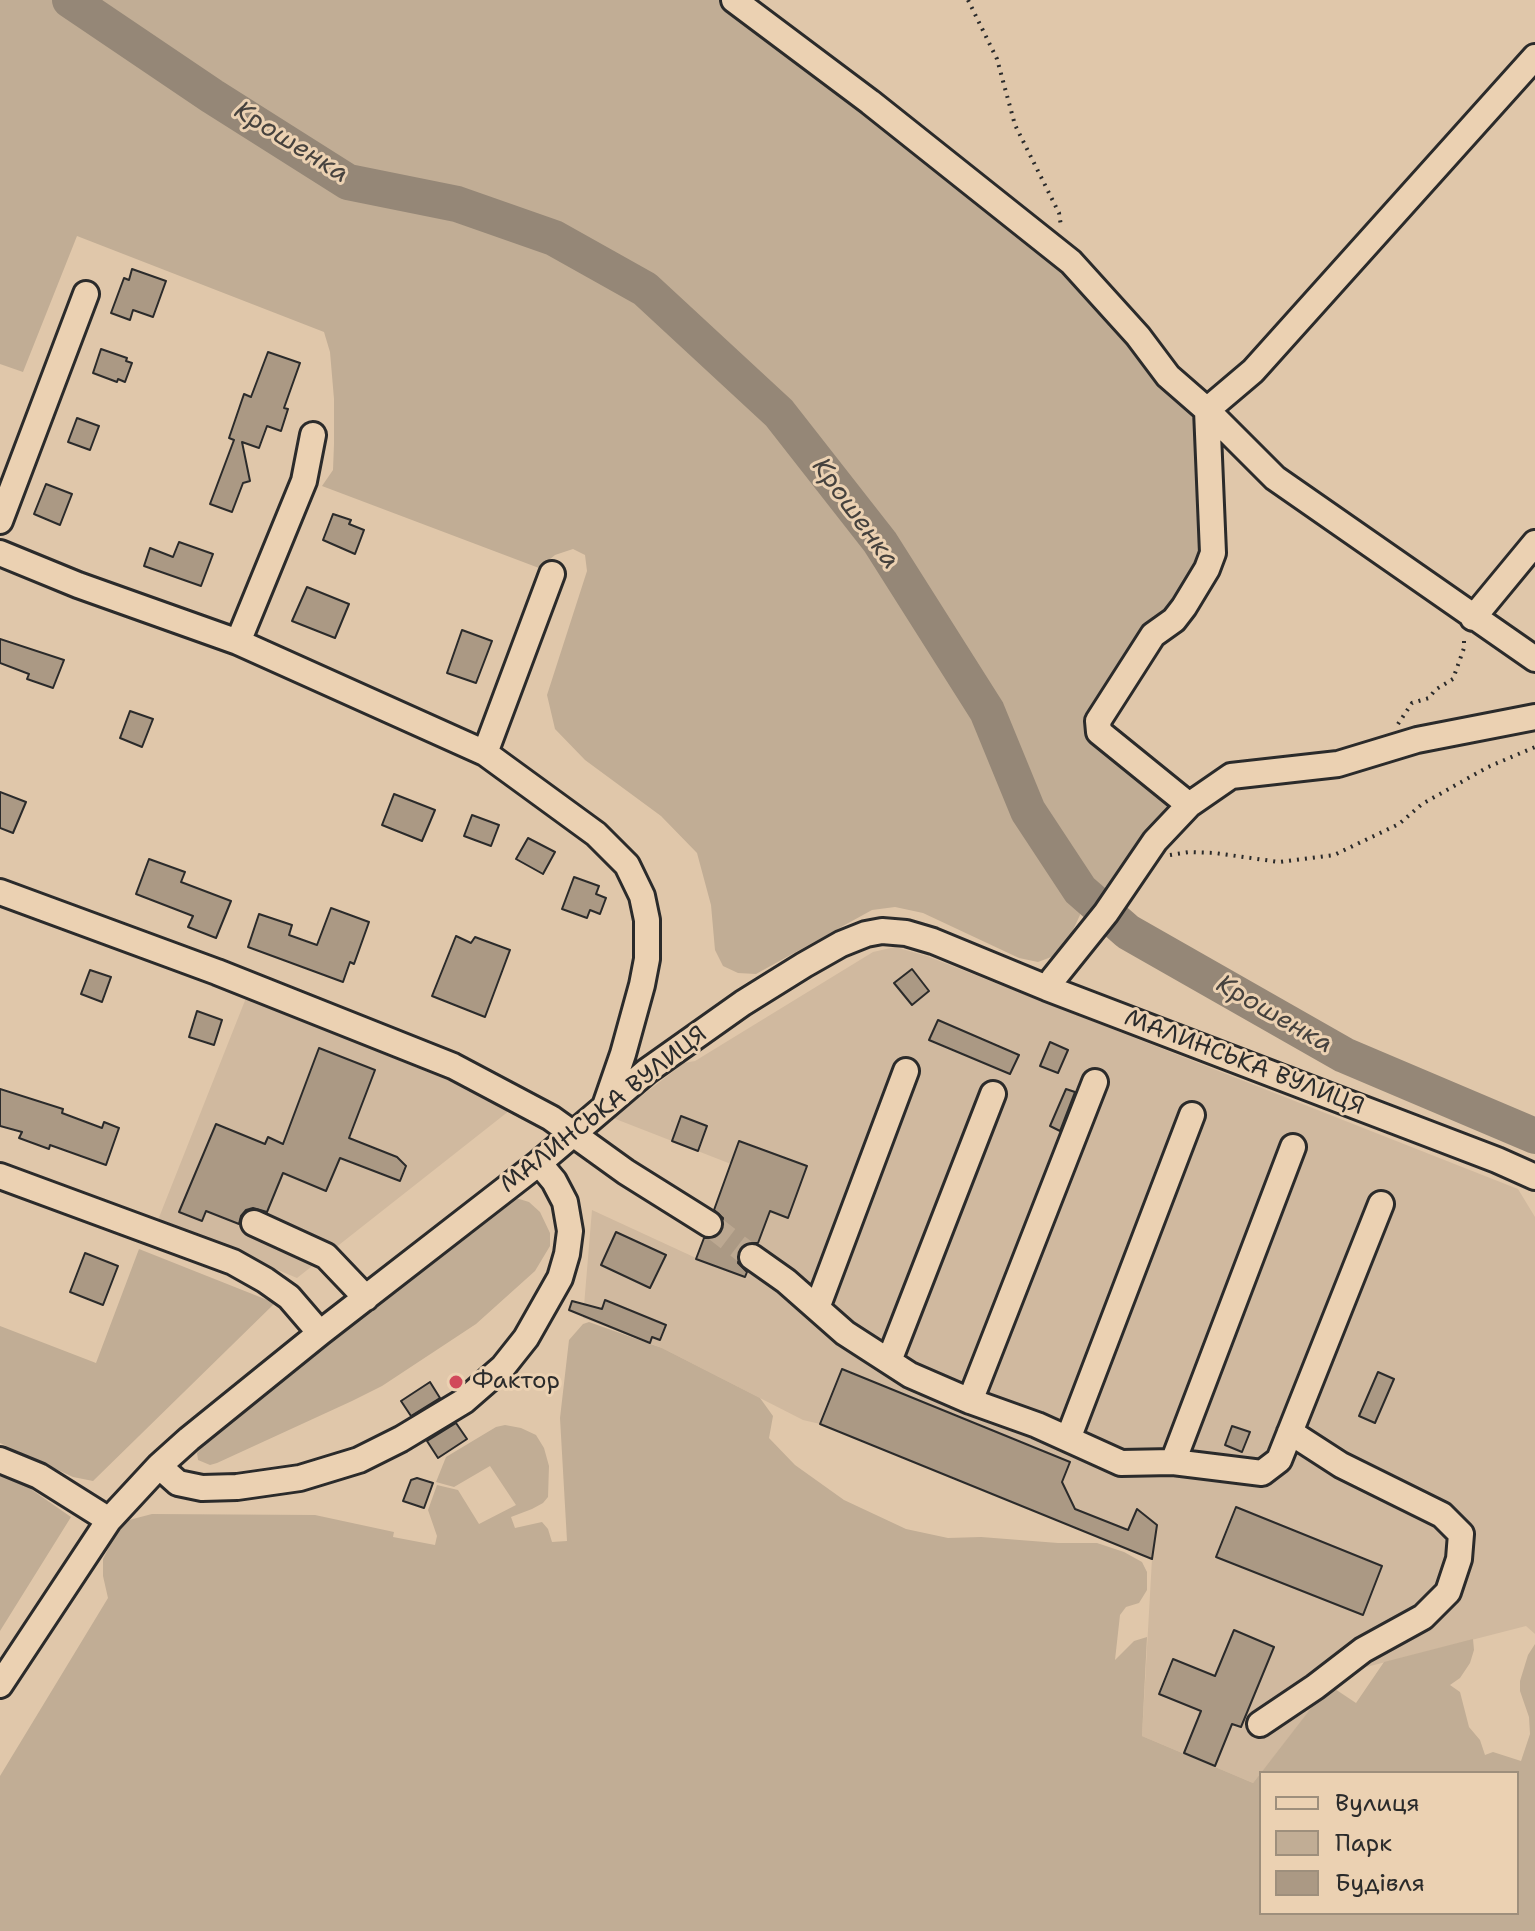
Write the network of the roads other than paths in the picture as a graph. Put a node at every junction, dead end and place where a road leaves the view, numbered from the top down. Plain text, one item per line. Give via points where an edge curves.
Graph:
1 (734, 0) edge
2 (1535, 57) edge
3 (86, 294) dead end
4 (1207, 410) junction
5 (313, 435) dead end
6 (0, 521) edge
7 (1535, 543) edge
8 (0, 553) edge
9 (552, 574) dead end
10 (1466, 613) junction
11 (238, 642) junction
12 (1535, 659) edge
13 (1535, 717) edge
14 (485, 753) junction
15 (1189, 805) junction
16 (0, 892) edge
17 (1050, 983) junction
18 (906, 1071) dead end
19 (1095, 1082) dead end
20 (993, 1094) dead end
21 (605, 1106) junction
22 (1192, 1115) dead end
23 (572, 1134) junction
24 (1293, 1147) dead end
25 (539, 1163) junction
26 (0, 1176) edge
27 (1535, 1177) edge
28 (1381, 1204) dead end
29 (254, 1223) dead end
30 (709, 1224) tunnel mouth
31 (752, 1257) tunnel mouth
32 (366, 1298) junction
33 (817, 1308) junction
34 (320, 1333) junction
35 (889, 1361) junction
36 (970, 1401) junction
37 (1290, 1432) junction
38 (1068, 1439) junction
39 (0, 1460) edge
40 (1173, 1462) junction
41 (159, 1466) junction
42 (109, 1520) junction
43 (0, 1685) edge
44 (1260, 1724) dead end

1 - 4 street via 1071,262 1168,376
2 - 4 street via 1253,371
3 - 6 street
4 - 10 street via 1275,478
4 - 15 street via 1213,553 1184,607 1153,635 1098,721 1099,732
5 - 11 street via 304,481
7 - 10 street
8 - 11 street
9 - 14 street
10 - 12 street
11 - 14 street
13 - 15 street via 1417,740 1338,764 1231,776
14 - 21 street via 596,834 627,865 642,896 647,959
15 - 17 street via 1155,841
16 - 23 street via 453,1066
17 - 21 street, МАЛИНСЬКА ВУЛИЦЯ via 906,933 866,934 743,1003
17 - 27 street, МАЛИНСЬКА ВУЛИЦЯ
18 - 33 street
19 - 36 street
20 - 35 street
21 - 23 street, МАЛИНСЬКА ВУЛИЦЯ
22 - 38 street
23 - 25 street, МАЛИНСЬКА ВУЛИЦЯ
23 - 30 street
24 - 40 street
25 - 32 street, МАЛИНСЬКА ВУЛИЦЯ
25 - 41 street via 565,1202 570,1231 564,1266 526,1338 464,1401 359,1460 300,1478 202,1488 178,1483
26 - 34 street via 233,1262 289,1297
28 - 37 street
29 - 32 street via 326,1256
31 - 33 street
32 - 34 street, МАЛИНСЬКА ВУЛИЦЯ
33 - 35 street
34 - 41 street, МАЛИНСЬКА ВУЛИЦЯ
35 - 36 street
36 - 38 street
37 - 40 street via 1279,1460 1262,1473
37 - 44 street via 1341,1465 1442,1515 1461,1534 1459,1559 1448,1592 1423,1617 1363,1650
38 - 40 street via 1121,1463
39 - 42 street via 39,1476
41 - 42 street, МАЛИНСЬКА ВУЛИЦЯ
42 - 43 street, МАЛИНСЬКА ВУЛИЦЯ

